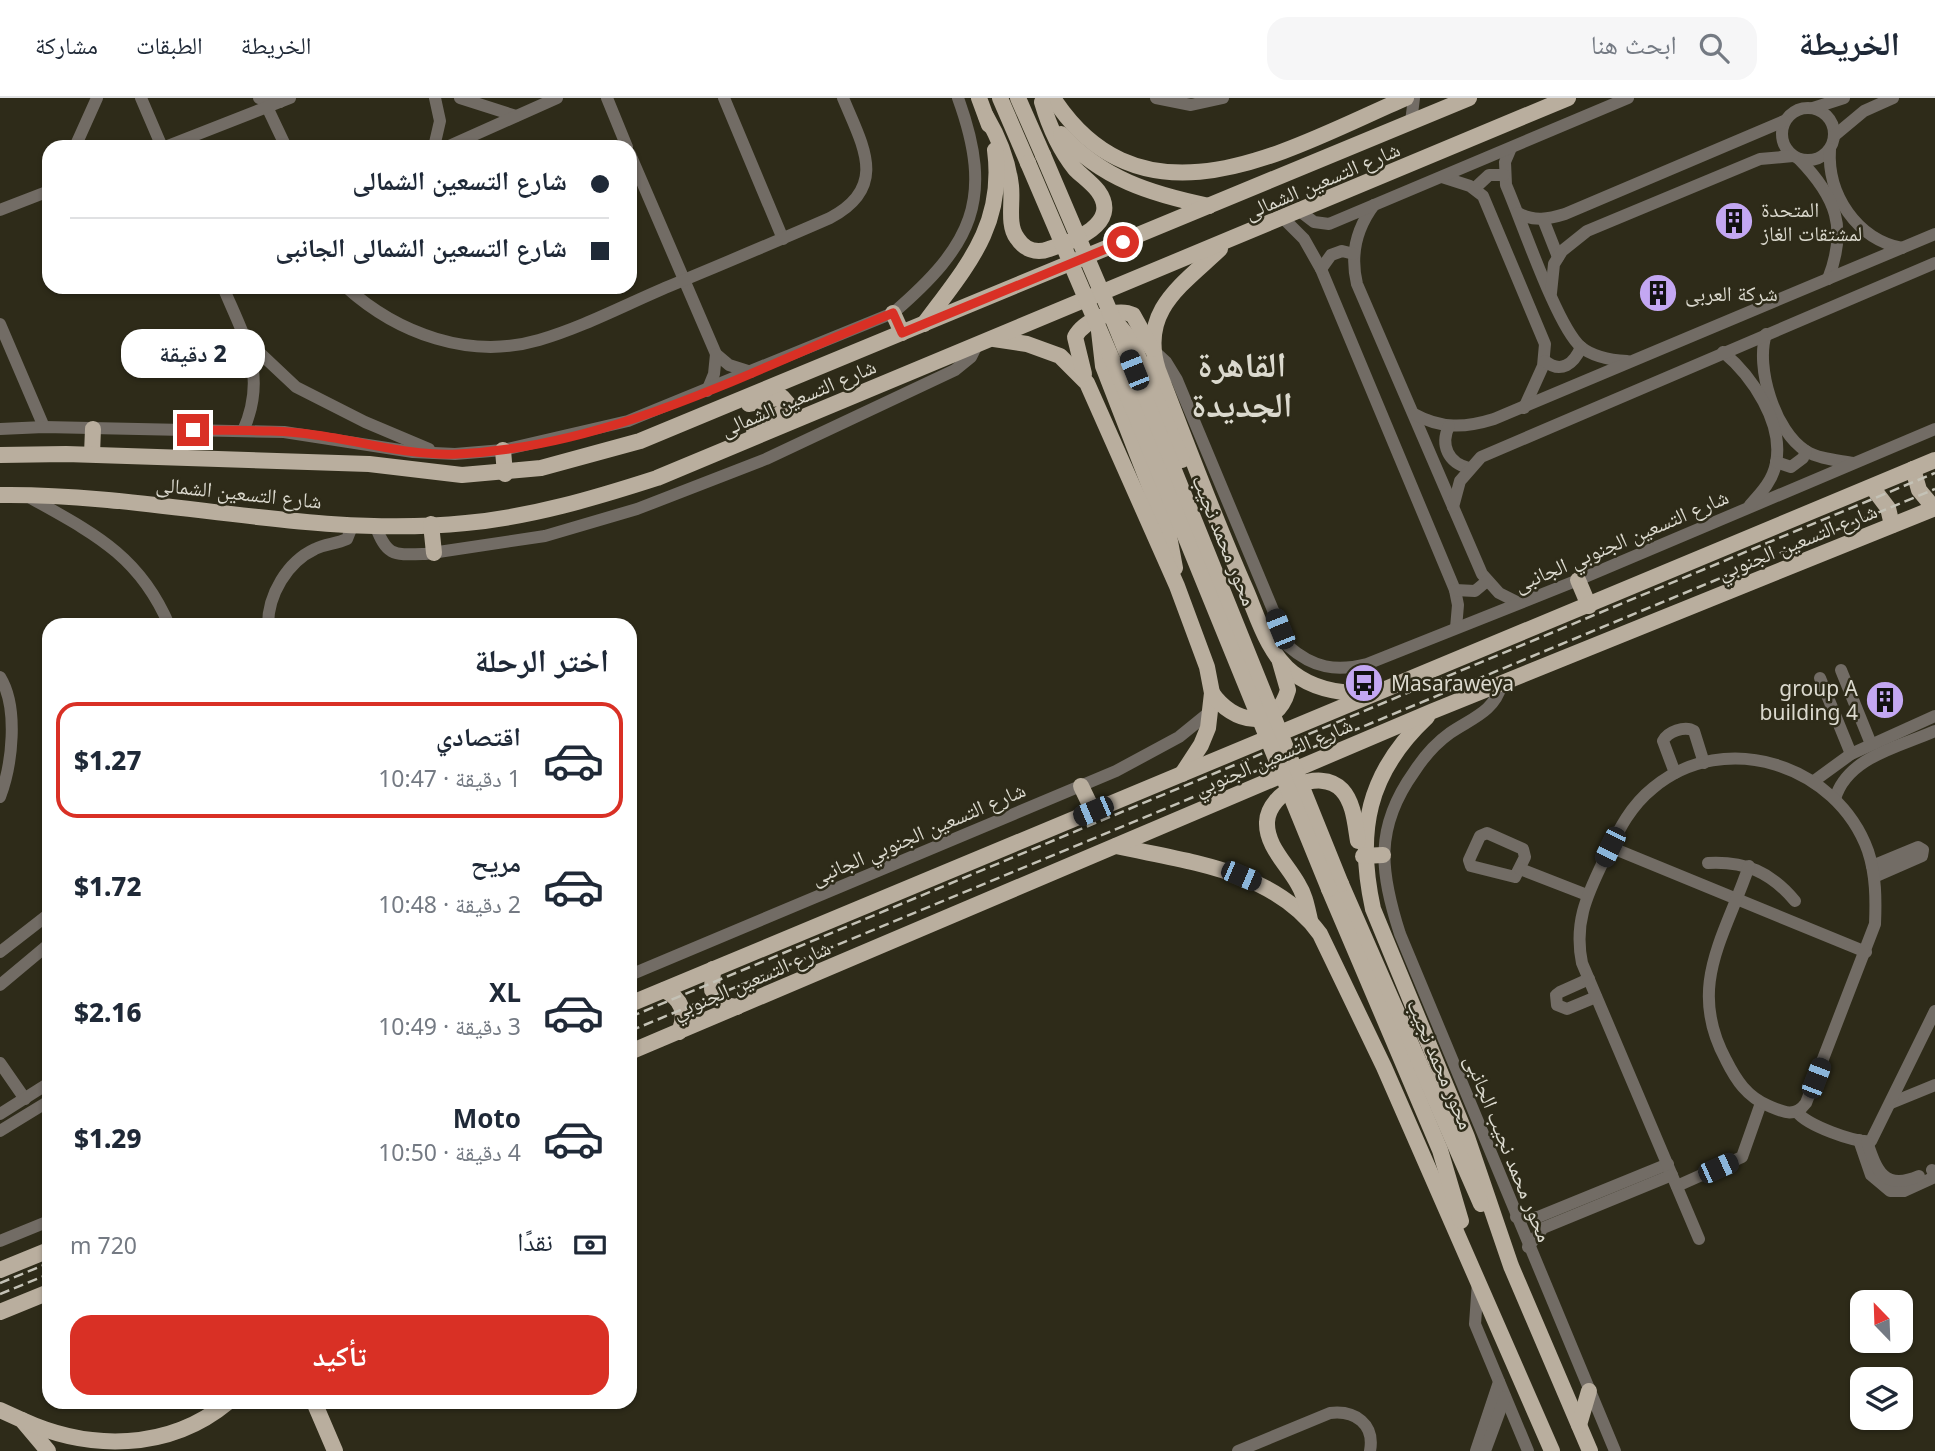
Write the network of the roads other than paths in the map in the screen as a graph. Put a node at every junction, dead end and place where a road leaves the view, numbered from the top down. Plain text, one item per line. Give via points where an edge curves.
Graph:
1 (97, 98) edge
2 (141, 98) edge
3 (435, 98) edge
4 (460, 98) edge
5 (557, 98) edge
6 (607, 98) edge
7 (724, 98) edge
8 (843, 98) edge
9 (958, 98) edge
10 (979, 98) edge
11 (1000, 98) edge
12 (1018, 98) edge
13 (1156, 98) edge
14 (1223, 98) edge
15 (1406, 98) edge
16 (1414, 98) edge
17 (1469, 98) edge
18 (1568, 98) edge
19 (1628, 98) edge
20 (1844, 98) edge
21 (1894, 98) edge
22 (1045, 99) edge
23 (285, 100) edge
24 (263, 103) edge
25 (1813, 108) junction
26 (516, 116) junction
27 (986, 116) junction
28 (1784, 121) junction
29 (1411, 122) junction
30 (1834, 136) junction
31 (78, 140) edge
32 (160, 140) edge
33 (179, 140) edge
34 (282, 140) edge
35 (436, 140) edge
36 (463, 140) edge
37 (624, 140) edge
38 (1511, 148) junction
39 (1829, 149) junction
40 (1796, 157) junction
41 (637, 171) edge
42 (1504, 175) junction
43 (1442, 177) junction
44 (643, 185) junction
45 (637, 187) edge
46 (1475, 188) junction
47 (42, 192) edge
48 (1374, 205) junction
49 (1209, 206) junction
50 (0, 210) edge
51 (1301, 212) junction
52 (1518, 214) junction
53 (1284, 219) junction
54 (1543, 219) junction
55 (1935, 234) edge
56 (783, 239) junction
57 (1227, 242) junction
58 (1903, 248) junction
59 (1354, 254) junction
60 (1558, 257) junction
61 (1935, 263) edge
62 (1321, 269) junction
63 (1828, 279) junction
64 (682, 281) junction
65 (1551, 293) junction
66 (226, 294) edge
67 (355, 294) edge
68 (893, 313) junction
69 (1106, 322) junction
70 (0, 324) edge
71 (923, 325) junction
72 (902, 333) junction
73 (1766, 334) junction
74 (245, 339) junction
75 (984, 342) junction
76 (1581, 347) junction
77 (1152, 349) junction
78 (1723, 352) junction
79 (716, 354) junction
80 (1545, 361) junction
81 (1631, 362) junction
82 (751, 372) junction
83 (1087, 383) junction
84 (707, 390) junction
85 (723, 407) junction
86 (1524, 408) junction
87 (1414, 414) junction
88 (1449, 426) junction
89 (44, 427) junction
90 (0, 429) edge
91 (93, 429) junction
92 (1935, 429) edge
93 (243, 431) junction
94 (736, 445) junction
95 (503, 450) junction
96 (1806, 451) junction
97 (92, 454) junction
98 (443, 454) junction
99 (0, 455) edge
100 (1935, 460) edge
101 (1776, 462) junction
102 (1853, 463) junction
103 (1469, 468) junction
104 (1913, 469) junction
105 (505, 474) junction
106 (1872, 486) junction
107 (0, 495) edge
108 (24, 495) junction
109 (1453, 507) junction
110 (1747, 508) junction
111 (1935, 508) edge
112 (354, 524) junction
113 (431, 524) junction
114 (375, 525) junction
115 (1892, 525) junction
116 (434, 553) junction
117 (1234, 562) junction
118 (1578, 580) junction
119 (1487, 581) junction
120 (1177, 586) junction
121 (1455, 590) junction
122 (1519, 603) junction
123 (1589, 606) junction
124 (166, 618) edge
125 (269, 618) edge
126 (1456, 628) junction
127 (1280, 660) junction
128 (1841, 670) dead end
129 (0, 677) edge
130 (1820, 678) dead end
131 (1502, 684) junction
132 (1212, 693) junction
133 (1379, 693) junction
134 (1211, 711) junction
135 (1433, 711) junction
136 (1935, 716) edge
137 (1935, 731) edge
138 (1909, 735) junction
139 (1871, 744) junction
140 (1851, 754) junction
141 (1704, 762) junction
142 (1675, 773) junction
143 (1179, 777) junction
144 (1814, 781) junction
145 (1081, 786) junction
146 (0, 797) edge
147 (1835, 799) junction
148 (1093, 811) junction
149 (1116, 846) junction
150 (1610, 847) junction
151 (1384, 855) junction
152 (1363, 856) junction
153 (1708, 863) dead end
154 (1749, 866) junction
155 (1520, 869) junction
156 (1335, 886) junction
157 (1587, 895) junction
158 (1738, 899) junction
159 (1794, 901) dead end
160 (42, 920) edge
161 (1310, 920) junction
162 (42, 950) edge
163 (1866, 951) junction
164 (0, 953) edge
165 (713, 969) junction
166 (637, 972) edge
167 (1589, 979) junction
168 (0, 985) edge
169 (664, 990) junction
170 (1597, 997) junction
171 (637, 1000) edge
172 (737, 1007) junction
173 (1935, 1012) edge
174 (1929, 1024) junction
175 (679, 1031) junction
176 (1935, 1039) edge
177 (637, 1049) edge
178 (0, 1063) edge
179 (1935, 1085) edge
180 (42, 1087) edge
181 (24, 1099) junction
182 (1761, 1103) junction
183 (1891, 1103) junction
184 (42, 1105) edge
185 (1797, 1112) junction
186 (0, 1114) edge
187 (0, 1131) edge
188 (1863, 1141) junction
189 (1934, 1172) edge
190 (1672, 1175) junction
191 (1559, 1215) junction
192 (1516, 1217) junction
193 (42, 1224) edge
194 (1699, 1239) dead end
195 (0, 1241) edge
196 (1528, 1247) junction
197 (42, 1253) edge
198 (1511, 1266) junction
199 (0, 1270) edge
200 (1477, 1274) junction
201 (42, 1295) edge
202 (0, 1312) edge
203 (1499, 1382) junction
204 (1588, 1391) junction
205 (1505, 1397) junction
206 (217, 1409) edge
207 (317, 1409) edge
208 (0, 1410) edge
209 (1579, 1425) junction
210 (49, 1444) edge
211 (335, 1451) edge
212 (1238, 1451) edge
213 (1370, 1451) edge
214 (1476, 1451) edge
215 (1485, 1451) edge
216 (1528, 1451) edge
217 (1552, 1451) edge
218 (1590, 1451) edge
219 (1615, 1451) edge

1 - 31 street
2 - 32 street
3 - 35 street via 440,121
4 - 26 street
5 - 26 street
6 - 37 street
7 - 56 street
8 - 56 street via 866,153 862,190 842,212
9 - 68 street via 974,154 972,213 945,265
10 - 27 main road
11 - 69 main road, محور محمد نجيب, bridge
12 - 69 main road, محور محمد نجيب, bridge
13 - 14 street via 1191,105
15 - 22 main road via 1247,164 1193,174 1153,170 1116,156
16 - 29 street
17 - 29 main road, شارع التسعين الشمالى
18 - 51 main road, شارع التسعين الشمالى
19 - 38 street
20 - 25 street
21 - 30 street via 1864,111
22 - 27 main road via 1062,149 1099,191 1103,202 1098,225 1089,233 1046,251 1033,251 1014,234 1008,168
22 - 49 main road via 1064,137 1103,171 1132,186
23 - 24 street
24 - 33 street
24 - 34 street
25 - 28 street via 1797,110
25 - 30 street via 1831,121
26 - 36 street
27 - 71 main road via 997,165 991,219 971,262
28 - 40 street via 1782,140
28 - 54 street via 1565,214
29 - 49 main road, شارع التسعين الشمالى
30 - 39 street
38 - 42 street
38 - 43 street
39 - 40 street via 1816,159
39 - 58 street via 1835,184 1853,221 1869,237
40 - 60 street via 1760,159 1587,231
40 - 63 street via 1824,188 1836,215 1838,247
41 - 44 street
42 - 46 street via 1489,175
42 - 52 street
43 - 46 street
43 - 48 street
44 - 45 street
44 - 64 street
46 - 80 street via 1486,201 1545,344
47 - 50 street
48 - 51 street via 1329,224 1314,222
48 - 59 street via 1360,228
49 - 71 main road, شارع التسعين الشمالى
51 - 53 main road, شارع التسعين الشمالى
52 - 54 street
52 - 65 street
53 - 57 main road, شارع التسعين الشمالى
53 - 62 street via 1304,239
54 - 60 street
55 - 58 street
56 - 64 street
57 - 75 main road, شارع التسعين الشمالى
57 - 77 main road via 1162,308
58 - 63 street
59 - 62 street via 1342,251 1331,255
59 - 87 street via 1357,284
60 - 65 street
61 - 73 street
62 - 121 street
63 - 81 street
64 - 67 street via 566,330 508,346 455,344 410,331
64 - 79 street
65 - 76 street
66 - 74 street
68 - 72 main road
68 - 82 street
69 - 117 main road via 1131,340 1200,502
69 - 120 main road, bridge via 1103,366 1169,536
69 - 156 main road, محور محمد نجيب, bridge
70 - 89 street
71 - 72 main road, شارع التسعين الشمالى
72 - 85 main road, شارع التسعين الشمالى
73 - 78 street
73 - 96 street via 1764,379 1788,433
74 - 93 street via 255,395
74 - 98 street via 296,387
75 - 83 main road via 1027,344 1060,356
75 - 94 main road, شارع التسعين الشمالى
75 - 116 street via 955,370 702,486 571,530
76 - 80 street via 1567,366 1555,367
76 - 81 street
77 - 83 main road via 1138,322 1126,312 1086,325 1079,329 1074,344
77 - 117 main road
77 - 126 street, شارع التسعين الجنوبي الجانبى via 1177,380 1288,646 1302,659 1334,669 1367,664
78 - 101 street via 1756,388 1773,429
78 - 103 street via 1480,457
79 - 82 street via 729,365
79 - 84 street
80 - 86 street
81 - 86 street
82 - 84 street
83 - 120 main road
84 - 95 street via 628,421
85 - 94 main road via 782,397 788,401 786,410
85 - 105 main road, شارع التسعين الشمالى via 580,460
86 - 88 street via 1472,425
87 - 88 street
87 - 109 street
88 - 103 street via 1447,453
89 - 90 street
89 - 91 street
91 - 93 street
91 - 97 main road
92 - 102 street, شارع التسعين الجنوبي الجانبى
93 - 98 street via 301,433
94 - 113 main road, شارع التسعين الشمالى via 598,497 538,512
95 - 98 street
95 - 105 main road
96 - 101 street via 1798,464
96 - 102 street
97 - 99 main road, شارع التسعين الشمالى
97 - 105 main road, شارع التسعين الشمالى via 374,464 463,475
100 - 104 main road, شارع التسعين الجنوبي
101 - 110 street via 1766,487
102 - 110 street, شارع التسعين الجنوبي الجانبى
103 - 109 street via 1456,489
104 - 106 main road, شارع التسعين الجنوبي
104 - 111 main road via 1919,491
106 - 115 main road via 1888,508
106 - 123 main road, شارع التسعين الجنوبي
107 - 108 main road, شارع التسعين الشمالى
108 - 112 main road, شارع التسعين الشمالى via 114,499
108 - 124 street via 116,551 155,593
109 - 119 street
110 - 118 street, شارع التسعين الجنوبي الجانبى
111 - 115 main road, شارع التسعين الجنوبي
112 - 114 main road, شارع التسعين الشمالى
112 - 125 street via 346,539 315,548 281,580 272,596
113 - 114 main road, شارع التسعين الشمالى
113 - 116 main road
114 - 116 street via 389,552
115 - 131 main road, شارع التسعين الجنوبي
117 - 127 main road
118 - 122 street, شارع التسعين الجنوبي الجانبى
118 - 123 main road
119 - 121 street via 1475,591
119 - 122 street via 1507,599
120 - 132 main road
121 - 126 street
122 - 126 street, شارع التسعين الجنوبي الجانبى
123 - 133 main road, شارع التسعين الجنوبي
127 - 132 main road via 1288,690 1279,708 1268,715 1244,719 1231,714
127 - 133 main road via 1307,683 1324,689
128 - 139 street
129 - 146 street via 11,721
130 - 140 street
131 - 135 main road, شارع التسعين الجنوبي
131 - 151 street via 1492,706 1447,734 1422,760 1389,817
132 - 134 main road
133 - 143 main road, شارع التسعين الجنوبي
134 - 143 main road via 1201,745
134 - 145 street, شارع التسعين الجنوبي الجانبى via 1179,737
135 - 149 main road, شارع التسعين الجنوبي
135 - 152 main road, محور محمد نجيب via 1390,760 1378,783 1364,832
136 - 138 street
137 - 138 street
138 - 139 street
138 - 147 street via 1859,764 1843,779
139 - 140 street
140 - 144 street
141 - 142 street
141 - 142 street via 1694,731 1686,728 1667,735 1662,741
141 - 144 street via 1761,761
142 - 150 street via 1625,817
143 - 148 main road, شارع التسعين الجنوبي
144 - 147 street
145 - 148 main road
145 - 166 street, شارع التسعين الجنوبي الجانبى
147 - 163 street via 1859,832 1873,872 1875,925
148 - 165 main road, شارع التسعين الجنوبي
149 - 161 main road, محور محمد نجيب via 1241,876 1270,890
149 - 172 main road, شارع التسعين الجنوبي
150 - 157 street
150 - 158 street
151 - 152 main road
151 - 192 street, محور محمد نجيب الجانبى via 1388,898 1400,934
152 - 161 main road via 1351,804 1339,787 1324,780 1308,782 1279,796 1267,819 1268,833 1300,886
152 - 198 main road, محور محمد نجيب via 1373,909 1467,1137
153 - 154 street
154 - 158 street
154 - 159 street via 1782,886
155 - 155 street via 1525,857 1521,846 1487,833 1480,836 1469,860 1473,868 1510,878
155 - 157 street
156 - 198 main road, محور محمد نجيب
156 - 200 main road, محور محمد نجيب via 1440,1150
157 - 167 street via 1579,946
158 - 163 street
158 - 182 street via 1706,995 1722,1054 1740,1084
160 - 164 street
161 - 200 main road, محور محمد نجيب via 1384,1067
162 - 168 street
163 - 185 street via 1806,1103
165 - 169 main road, شارع التسعين الجنوبي
165 - 172 main road via 712,990 726,1005
167 - 170 street
167 - 170 street via 1560,992 1558,1005 1567,1009
169 - 171 main road, شارع التسعين الجنوبي
169 - 175 main road via 673,994 684,1012
170 - 190 street
172 - 175 main road, شارع التسعين الجنوبي
173 - 174 street
174 - 176 street
174 - 183 street
175 - 177 main road, شارع التسعين الجنوبي
178 - 181 street
179 - 183 street
180 - 181 street
181 - 186 street
182 - 185 street via 1786,1114
182 - 190 street via 1742,1157
183 - 188 street via 1874,1138
184 - 187 street
185 - 188 street via 1809,1123
188 - 189 street via 1878,1170 1889,1180 1899,1182
190 - 191 street
190 - 194 street
191 - 192 street via 1531,1220
191 - 196 street via 1536,1233
192 - 196 street, محور محمد نجيب الجانبى
193 - 195 street
196 - 204 street, محور محمد نجيب الجانبى
197 - 199 main road
198 - 209 main road, محور محمد نجيب
200 - 203 street via 1475,1322
200 - 217 main road, محور محمد نجيب
201 - 202 main road
203 - 205 street
203 - 214 street
204 - 209 main road
204 - 219 street, محور محمد نجيب الجانبى
205 - 215 street
205 - 216 street
206 - 210 main road via 188,1427 135,1442
207 - 211 main road
208 - 210 main road via 22,1420
209 - 218 main road, محور محمد نجيب
212 - 213 street via 1330,1413 1343,1412 1365,1424 1371,1435

